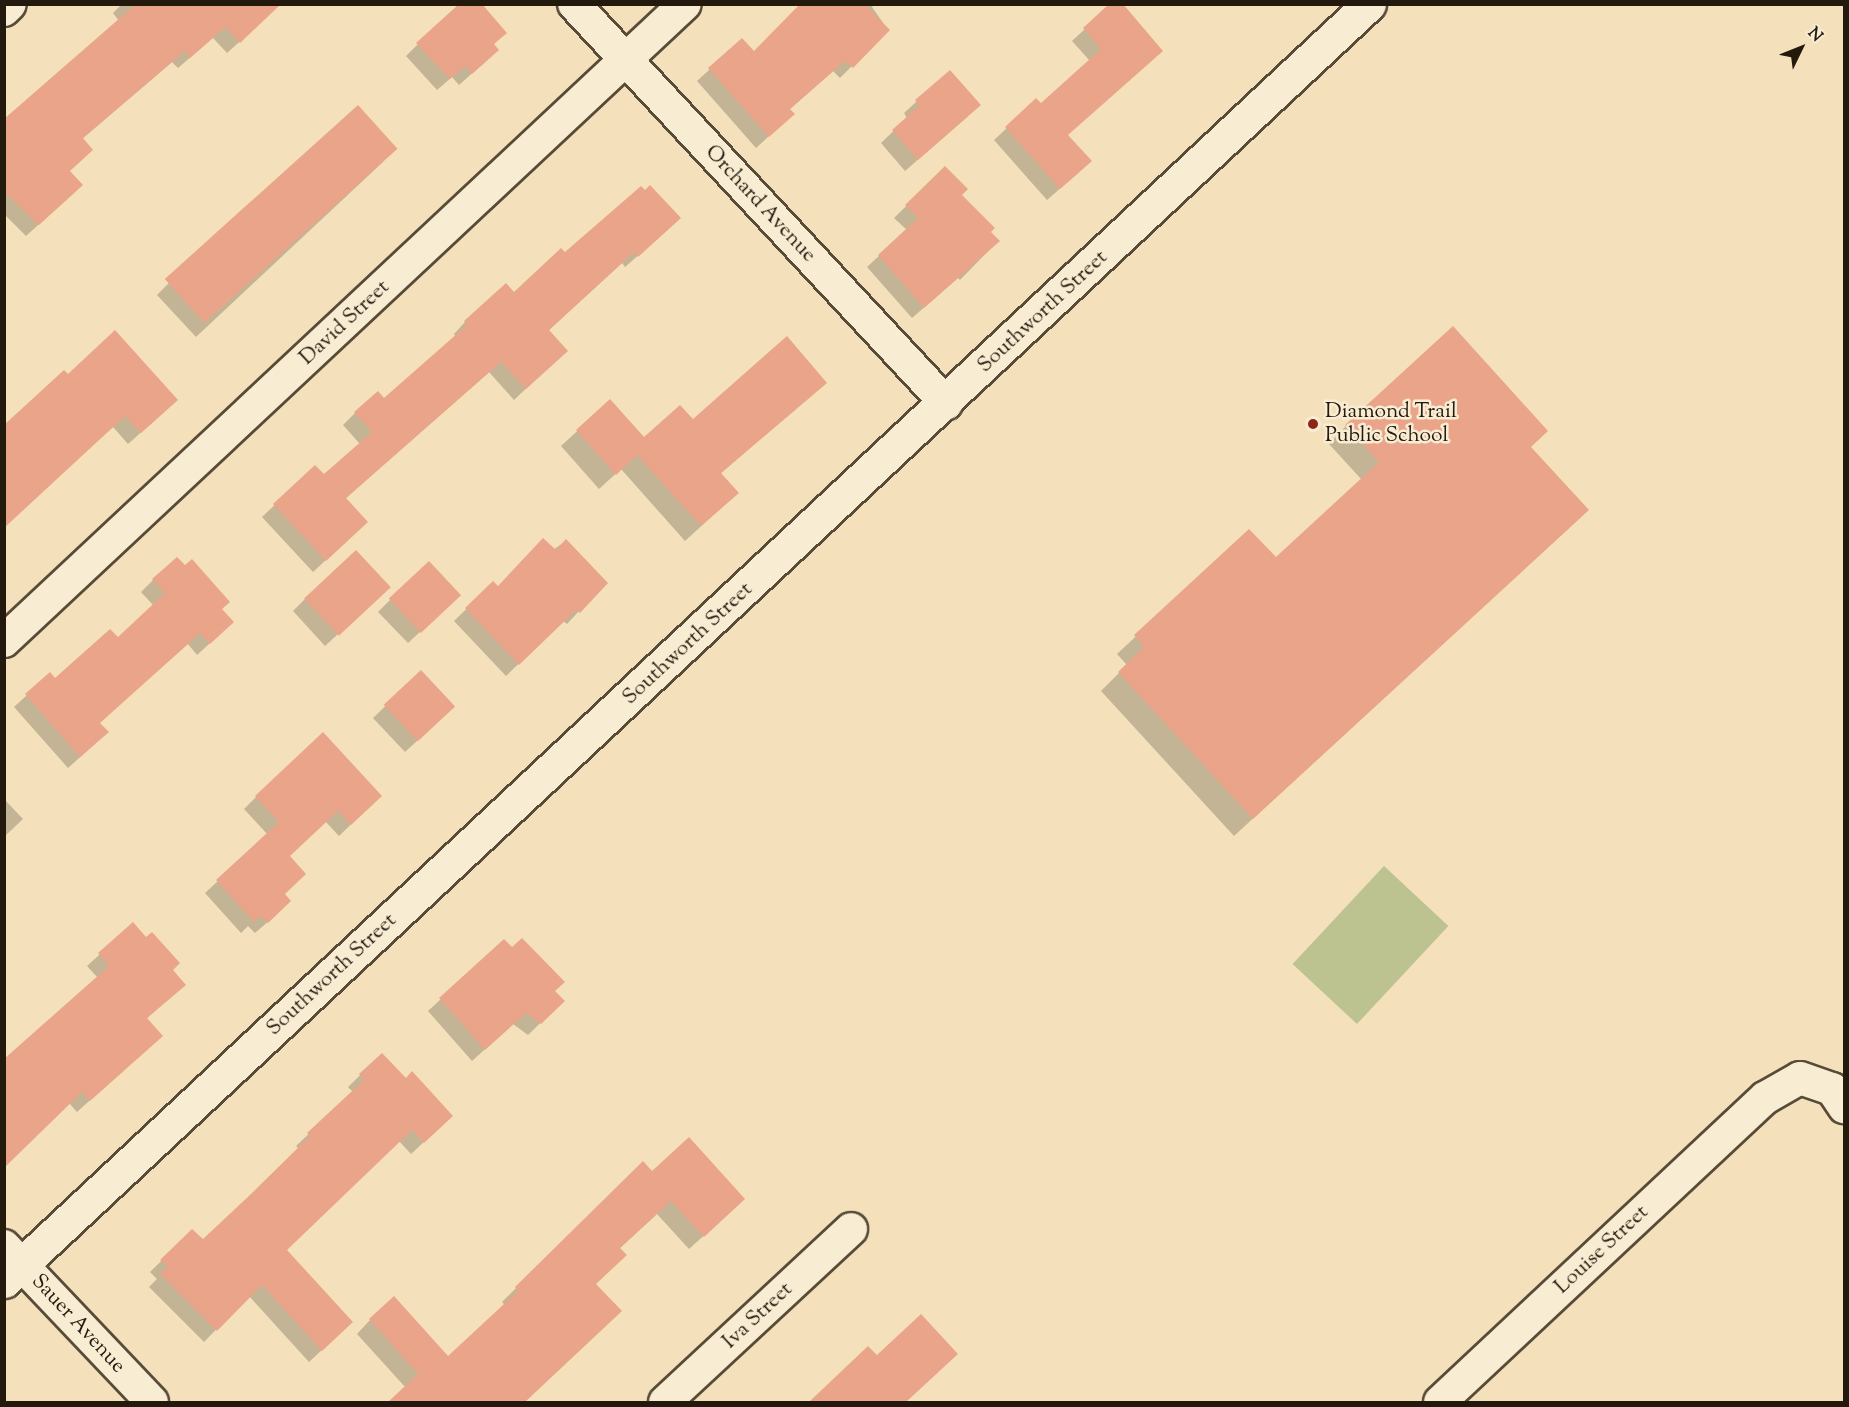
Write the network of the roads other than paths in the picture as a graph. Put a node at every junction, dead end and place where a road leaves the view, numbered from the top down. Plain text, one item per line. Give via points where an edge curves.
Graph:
1 (10, 4) edge
2 (574, 4) edge
3 (685, 4) edge
4 (1370, 4) edge
5 (4, 10) edge
6 (626, 59) junction
7 (946, 403) junction
8 (4, 641) edge
9 (1845, 1107) edge
10 (851, 1229) dead end
11 (10, 1264) edge
12 (152, 1402) edge
13 (665, 1402) edge
14 (1440, 1402) edge

1 - 5 street
2 - 6 street, Orchard Avenue
3 - 6 street, David Street
4 - 7 main road, Southworth Street
6 - 7 street, Orchard Avenue
6 - 8 street, David Street
7 - 11 main road, Southworth Street
9 - 14 street, Louise Street via 1832,1089 1800,1078 1765,1098
10 - 13 street, Iva Street
11 - 12 street, Sauer Avenue

